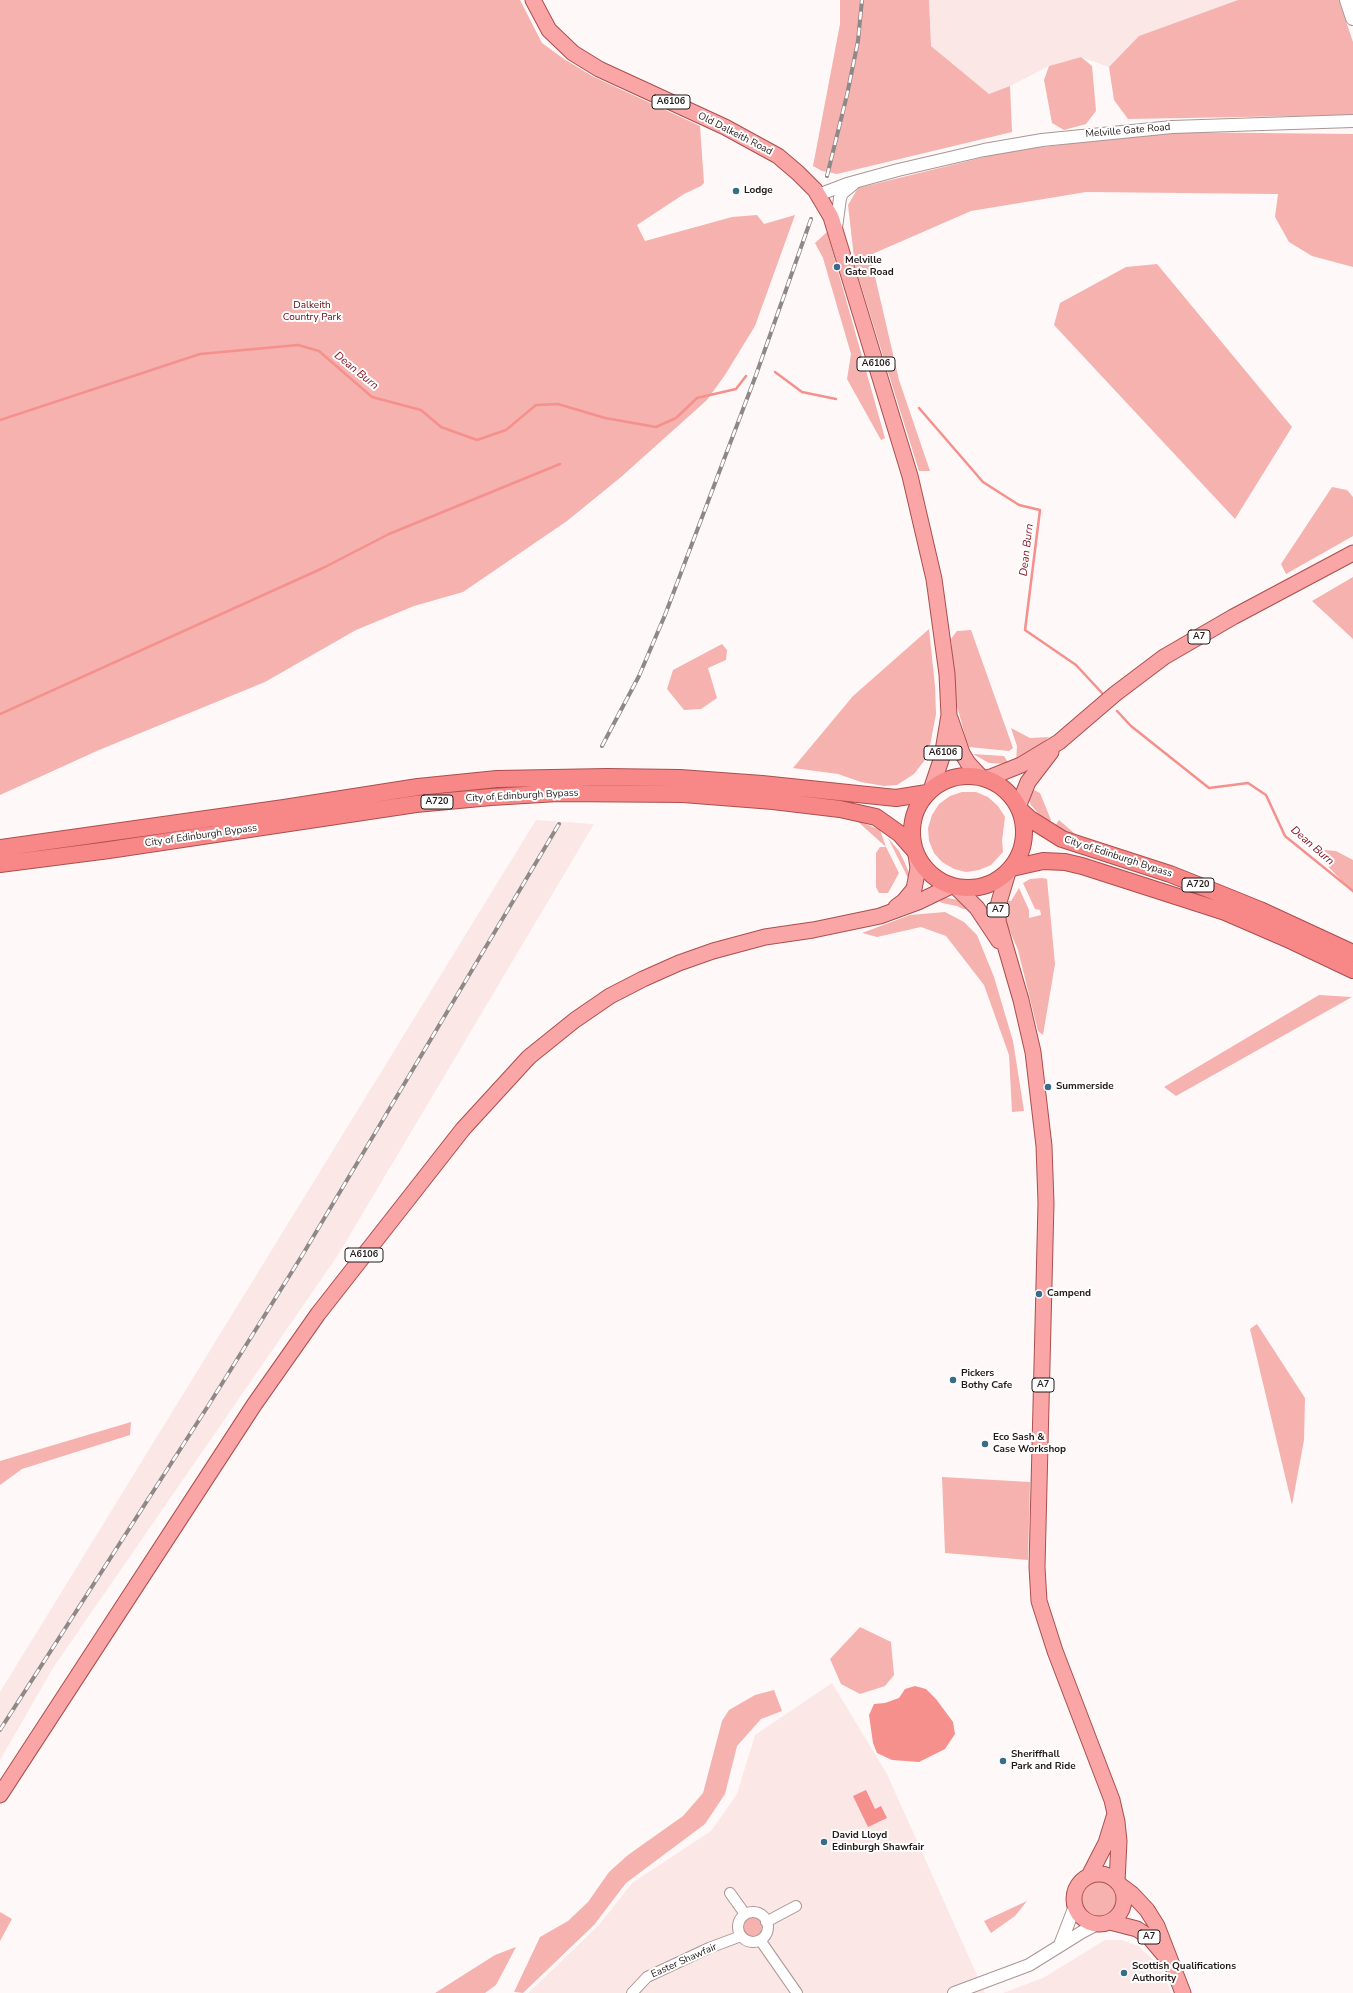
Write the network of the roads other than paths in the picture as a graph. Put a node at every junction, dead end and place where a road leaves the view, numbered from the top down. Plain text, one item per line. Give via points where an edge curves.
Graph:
1 (533, 0) edge
2 (1347, 0) edge
3 (1353, 18) edge
4 (1353, 121) edge
5 (859, 180) junction
6 (818, 195) junction
7 (836, 229) junction
8 (1353, 553) edge
9 (949, 715) junction
10 (1059, 742) junction
11 (984, 778) junction
12 (929, 792) junction
13 (1019, 809) junction
14 (0, 848) edge
15 (915, 853) junction
16 (0, 864) edge
17 (1010, 870) junction
18 (954, 887) junction
19 (888, 913) junction
20 (1005, 948) junction
21 (1353, 953) edge
22 (1353, 970) edge
23 (0, 1795) edge
24 (1115, 1812) junction
25 (1118, 1856) junction
26 (1089, 1876) junction
27 (1119, 1884) junction
28 (730, 1893) dead end
29 (1138, 1901) junction
30 (796, 1906) dead end
31 (1075, 1906) junction
32 (744, 1914) junction
33 (766, 1922) junction
34 (1104, 1923) junction
35 (741, 1936) junction
36 (760, 1940) junction
37 (1060, 1945) junction
38 (1176, 1971) junction
39 (632, 1993) edge
40 (797, 1993) edge
41 (954, 1993) edge
42 (1183, 1993) edge

1 - 6 main road, Old Dalkeith Road / A6106 via 549,30 573,53 606,72 764,147 789,164
2 - 3 main road
4 - 5 street, Melville Gate Road via 1194,126 1086,135 984,150
5 - 6 street, Melville Gate Road
5 - 7 street, Melville Gate Road via 849,186 840,198
6 - 7 main road, A6106
7 - 9 main road, A6106 via 916,498 941,623
8 - 10 main road, A7 via 1233,617 1164,658
9 - 11 main road, A6106 via 962,753 968,763
9 - 12 main road, A6106 via 942,757
10 - 11 main road, A7 via 1021,765
10 - 13 main road, A7 via 1028,782
11 - 12 highway via 957,777 942,782
11 - 13 highway via 1003,788
12 - 14 highway, City of Edinburgh Bypass / A720 via 896,798 680,778 498,779 418,787
12 - 15 highway via 914,814 912,826
13 - 17 highway via 1023,820 1024,840 1022,850
13 - 21 highway, City of Edinburgh Bypass / A720 via 1062,839 1211,890
15 - 16 highway, City of Edinburgh Bypass / A720 via 900,834 876,817 840,809 683,794 558,793 416,804
15 - 18 highway via 931,875
15 - 19 main road, A6106 via 918,868 914,889 904,901
17 - 18 highway via 989,885 978,888
17 - 20 main road, A7 via 1000,898 998,921
17 - 22 highway, City of Edinburgh Bypass / A720 via 1043,861 1082,866 1224,912
18 - 19 main road, A6106
18 - 20 main road, A7 via 977,908
19 - 23 main road, A6106 via 857,922 765,937 679,963 643,978 610,996 529,1056 463,1129 318,1314 254,1405
20 - 24 main road, A7 via 1033,1052 1044,1146 1046,1203 1037,1567 1039,1601 1045,1626
24 - 25 main road, A7 via 1119,1841
24 - 26 main road via 1106,1843
25 - 27 main road, A7
25 - 29 main road, A7 via 1125,1879
26 - 27 main road, A7 via 1104,1875
26 - 31 main road via 1078,1885
27 - 29 main road, A7
27 - 34 main road, A7 via 1124,1893 1122,1910 1117,1917
28 - 32 street
29 - 38 main road, A7 via 1157,1926
30 - 33 street
31 - 34 main road, A7 via 1083,1918
31 - 37 street
32 - 33 street via 754,1912
32 - 35 street via 738,1925
33 - 36 street via 766,1932
34 - 37 street
34 - 38 main road, A7 via 1127,1925 1149,1937
35 - 36 street via 750,1941
35 - 39 street, Easter Shawfair via 647,1977
36 - 40 street
37 - 41 street via 1015,1971
38 - 42 main road, A7

